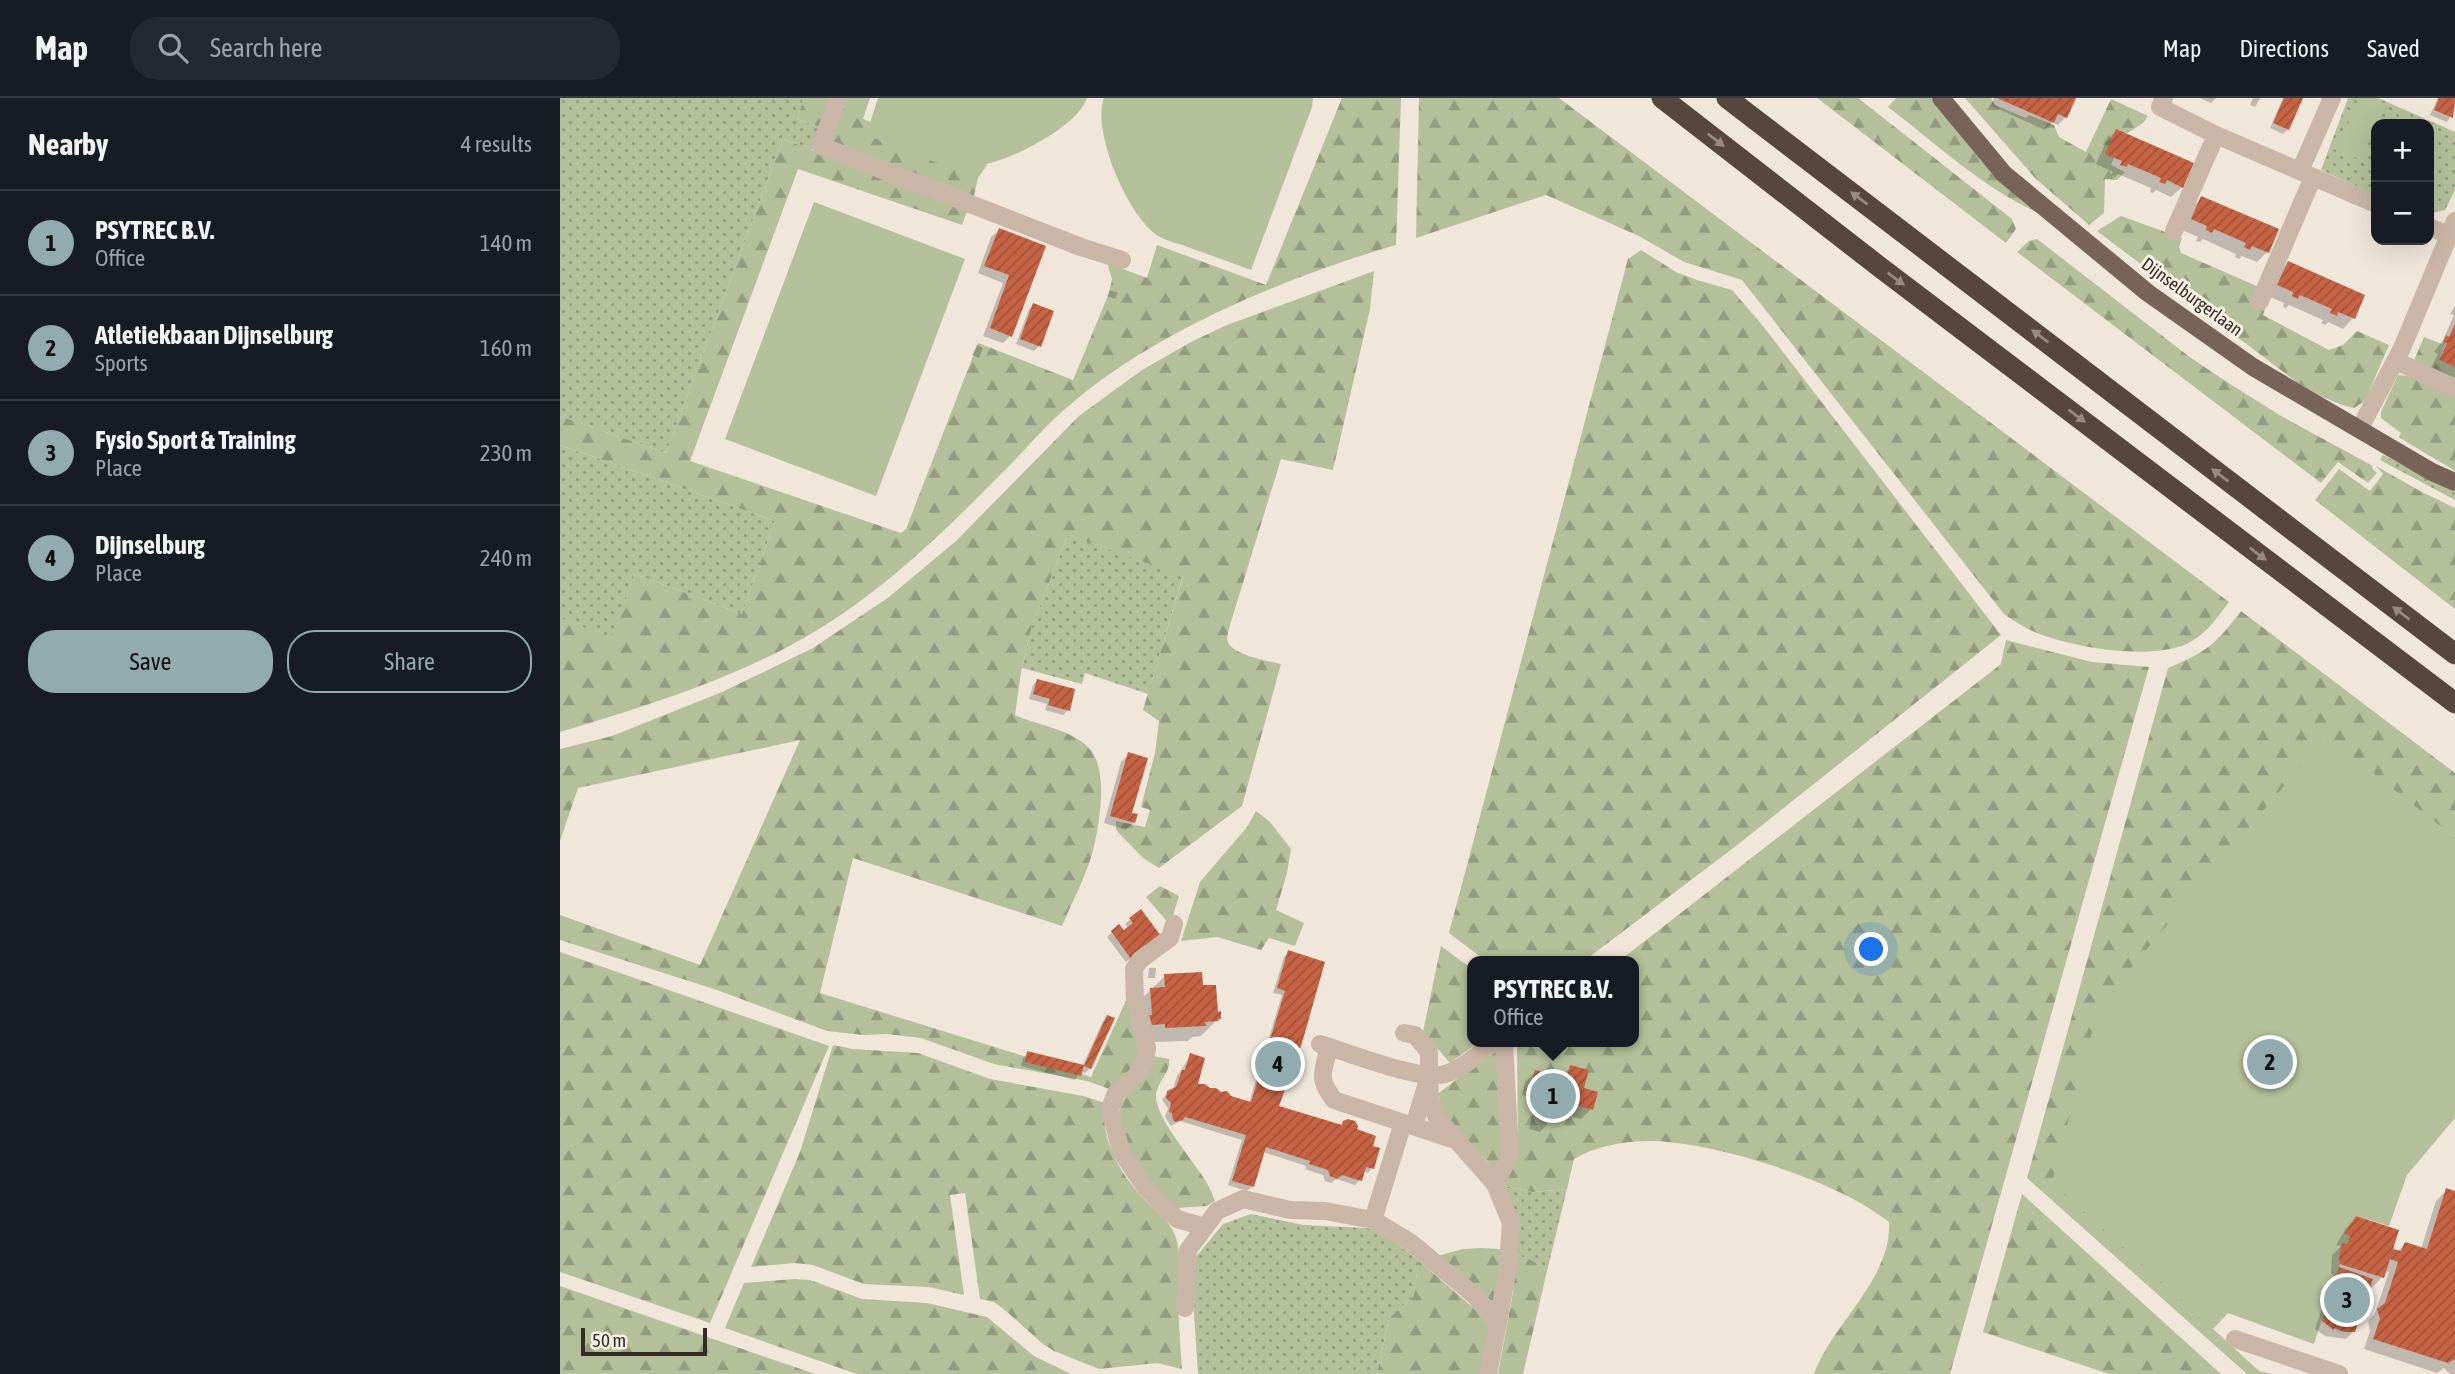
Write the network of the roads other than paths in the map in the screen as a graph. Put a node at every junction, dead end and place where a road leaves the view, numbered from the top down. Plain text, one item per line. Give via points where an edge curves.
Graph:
1 (838, 98) edge
2 (1661, 98) edge
3 (1727, 98) edge
4 (1941, 98) edge
5 (2332, 98) edge
6 (2162, 102) edge
7 (2216, 135) junction
8 (2307, 174) junction
9 (2371, 202) edge
10 (2434, 227) edge
11 (2452, 228) edge
12 (2174, 231) dead end
13 (1122, 260) dead end
14 (2260, 300) dead end
15 (2396, 361) junction
16 (2455, 388) edge
17 (2360, 428) junction
18 (2455, 482) edge
19 (2455, 654) edge
20 (2455, 703) edge
21 (1174, 924) dead end
22 (1404, 1033) dead end
23 (1487, 1047) edge
24 (1504, 1047) edge
25 (1429, 1076) junction
26 (1408, 1124) junction
27 (1459, 1141) junction
28 (1495, 1184) junction
29 (1373, 1220) junction
30 (1205, 1227) junction
31 (1185, 1308) dead end
32 (1498, 1323) junction
33 (2235, 1339) dead end
34 (1488, 1374) edge
35 (2339, 1374) edge

1 - 13 street via 821,146
2 -> 20 highway
19 -> 3 highway
4 - 17 main road, Dijnselburgerlaan via 2004,174 2148,293 2253,366
5 - 8 street
6 - 7 street
7 - 8 street
7 - 12 street
8 - 9 street
8 - 14 street
10 - 11 street
11 - 15 street
15 - 16 street
15 - 17 street
17 - 18 main road, Dijnselburgerlaan
21 - 30 street via 1171,938 1134,969 1135,1000 1147,1048 1138,1075 1116,1093 1110,1109 1121,1151 1145,1187 1177,1219
22 - 25 street via 1415,1035 1429,1052
23 - 25 street via 1455,1070
24 - 28 street via 1510,1154
25 - 26 street
25 - 26 street via 1324,1045 1323,1085 1334,1100
25 - 27 street via 1437,1118
26 - 27 street
26 - 29 street
27 - 28 street
28 - 32 street via 1511,1223
29 - 30 street via 1243,1199 1217,1211
29 - 32 street via 1410,1242 1474,1295
30 - 31 street via 1188,1250
32 - 34 street
33 - 35 street

